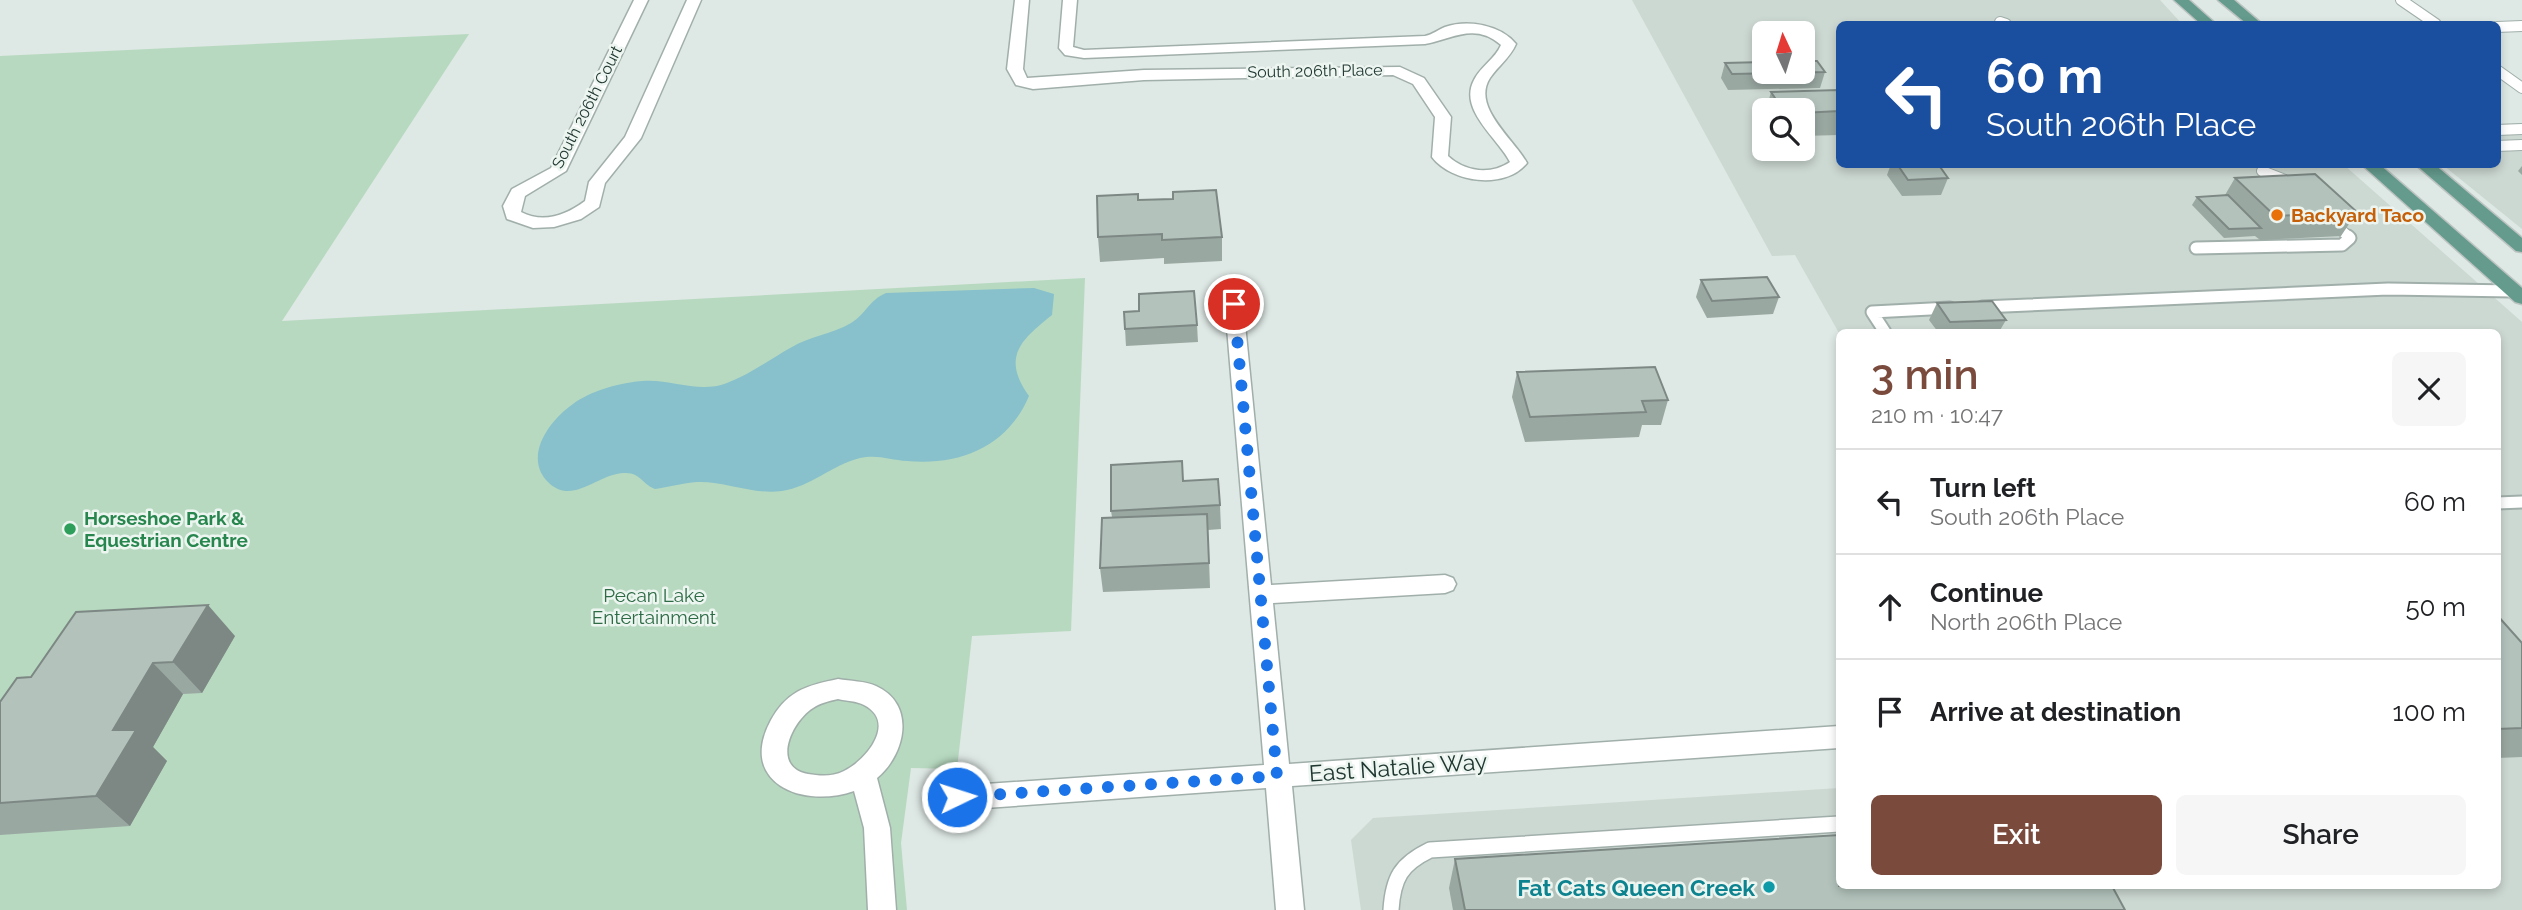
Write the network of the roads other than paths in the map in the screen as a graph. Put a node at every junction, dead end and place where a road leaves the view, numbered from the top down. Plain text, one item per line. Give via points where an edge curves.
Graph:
1 (641, 0) edge
2 (694, 0) edge
3 (1022, 0) edge
4 (1070, 0) edge
5 (2180, 0) edge
6 (2225, 0) edge
7 (2401, 0) edge
8 (2205, 21) edge
9 (2251, 21) edge
10 (2432, 21) edge
11 (2522, 26) edge
12 (2501, 27) edge
13 (2501, 73) edge
14 (2522, 88) edge
15 (2522, 129) edge
16 (2501, 130) edge
17 (2522, 145) edge
18 (2501, 146) edge
19 (2374, 168) edge
20 (2428, 168) edge
21 (2262, 171) dead end
22 (2297, 188) edge
23 (2323, 213) edge
24 (2522, 247) edge
25 (2196, 248) dead end
26 (2518, 294) edge
27 (1234, 304) dead end
28 (1883, 329) edge
29 (2522, 502) edge
30 (2501, 503) edge
31 (1445, 584) dead end
32 (1260, 596) junction
33 (1836, 737) edge
34 (863, 775) junction
35 (1277, 776) junction
36 (957, 797) dead end
37 (1836, 824) edge
38 (882, 910) edge
39 (1290, 910) edge
40 (1391, 910) edge

1 - 2 street, South 206th Court via 558,171 518,193 512,206 513,215 521,221 551,223 570,218 593,203 597,182 633,138
3 - 4 street, South 206th Place via 1015,69 1021,82 1395,69 1419,81 1443,117 1440,157 1448,167 1493,174 1510,171 1519,163 1499,131 1488,123 1478,98 1487,70 1503,60 1509,44 1486,29 1447,31 1425,40 1084,54 1066,48
5 - 8 main road
6 - 9 main road
7 - 10 lane
11 - 12 lane
13 - 14 lane
15 - 16 lane
17 - 18 lane
19 - 26 main road
20 - 24 main road
21 - 22 lane
23 - 25 lane via 2350,238 2342,245
26 - 28 lane via 2388,289 1872,312
27 - 32 street
29 - 30 lane
31 - 32 street
32 - 35 street
33 - 35 street, East Natalie Way
34 - 34 street via 827,787 793,781 774,759 778,729 802,702 819,693 856,689 872,694 884,703 893,731 878,762
34 - 38 street via 877,828
35 - 36 street, East Natalie Way
35 - 39 street
37 - 40 lane via 1430,850 1405,862 1392,880

